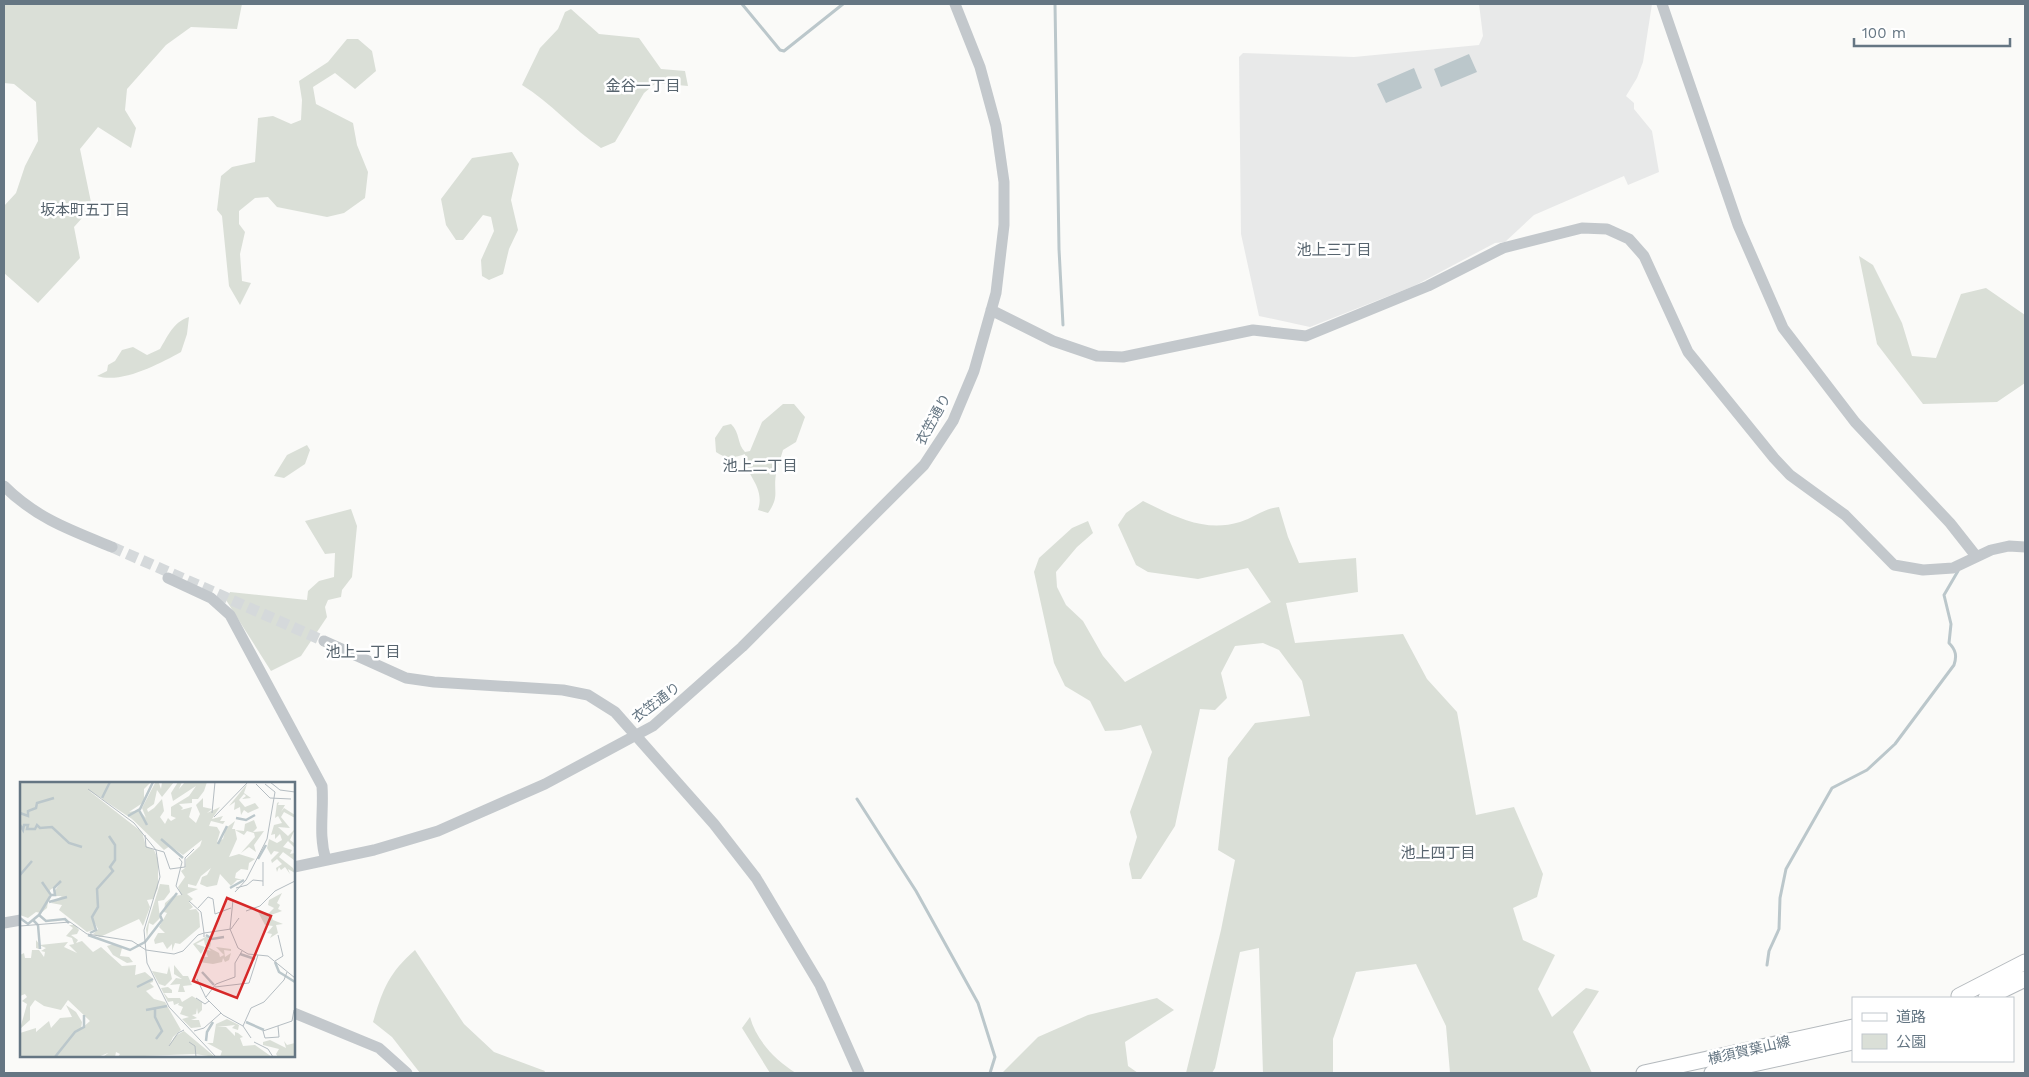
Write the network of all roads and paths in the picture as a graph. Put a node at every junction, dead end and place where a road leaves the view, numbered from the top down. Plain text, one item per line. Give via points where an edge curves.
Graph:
1 (955, 4) edge
2 (1662, 4) edge
3 (991, 310) junction
4 (4, 486) edge
5 (112, 547) tunnel mouth
6 (2025, 547) edge
7 (1976, 556) junction
8 (168, 578) dead end
9 (324, 641) tunnel mouth
10 (636, 735) junction
11 (326, 860) junction
12 (295, 867) edge
13 (20, 920) edge
14 (4, 923) edge
15 (2025, 962) edge
16 (2025, 979) edge
17 (1959, 996) dead end
18 (1988, 997) edge
19 (295, 1013) edge
20 (1852, 1027) edge
21 (1852, 1042) edge
22 (407, 1073) edge
23 (859, 1073) edge
24 (1644, 1073) edge
25 (1712, 1073) edge

1 - 3 street, 衣笠通り via 989,96 1002,154 1004,225 999,277
2 - 7 street via 1738,225 1784,328 1855,422 1950,523
3 - 7 street via 1053,341 1097,356 1123,357 1253,330 1306,336 1428,286 1503,248 1582,228 1607,229 1629,240 1644,256 1688,352 1790,475 1845,515 1894,565 1923,570 1953,568
3 - 10 street, 衣笠通り via 974,371 956,412 924,465 736,653 669,713
4 - 5 street via 34,512 53,523
6 - 7 street via 2009,546
8 - 11 street via 211,598 221,605 234,623 322,786 320,834
9 - 10 street via 406,678 563,690 588,695 615,712
10 - 11 street, 衣笠通り via 545,784 438,831
10 - 23 street via 714,824 756,878 820,985
11 - 12 street, 衣笠通り
13 - 14 street
15 - 17 main road
16 - 18 main road
19 - 22 street via 379,1048
20 - 24 main road, 横須賀葉山線
21 - 25 main road, 横須賀葉山線

